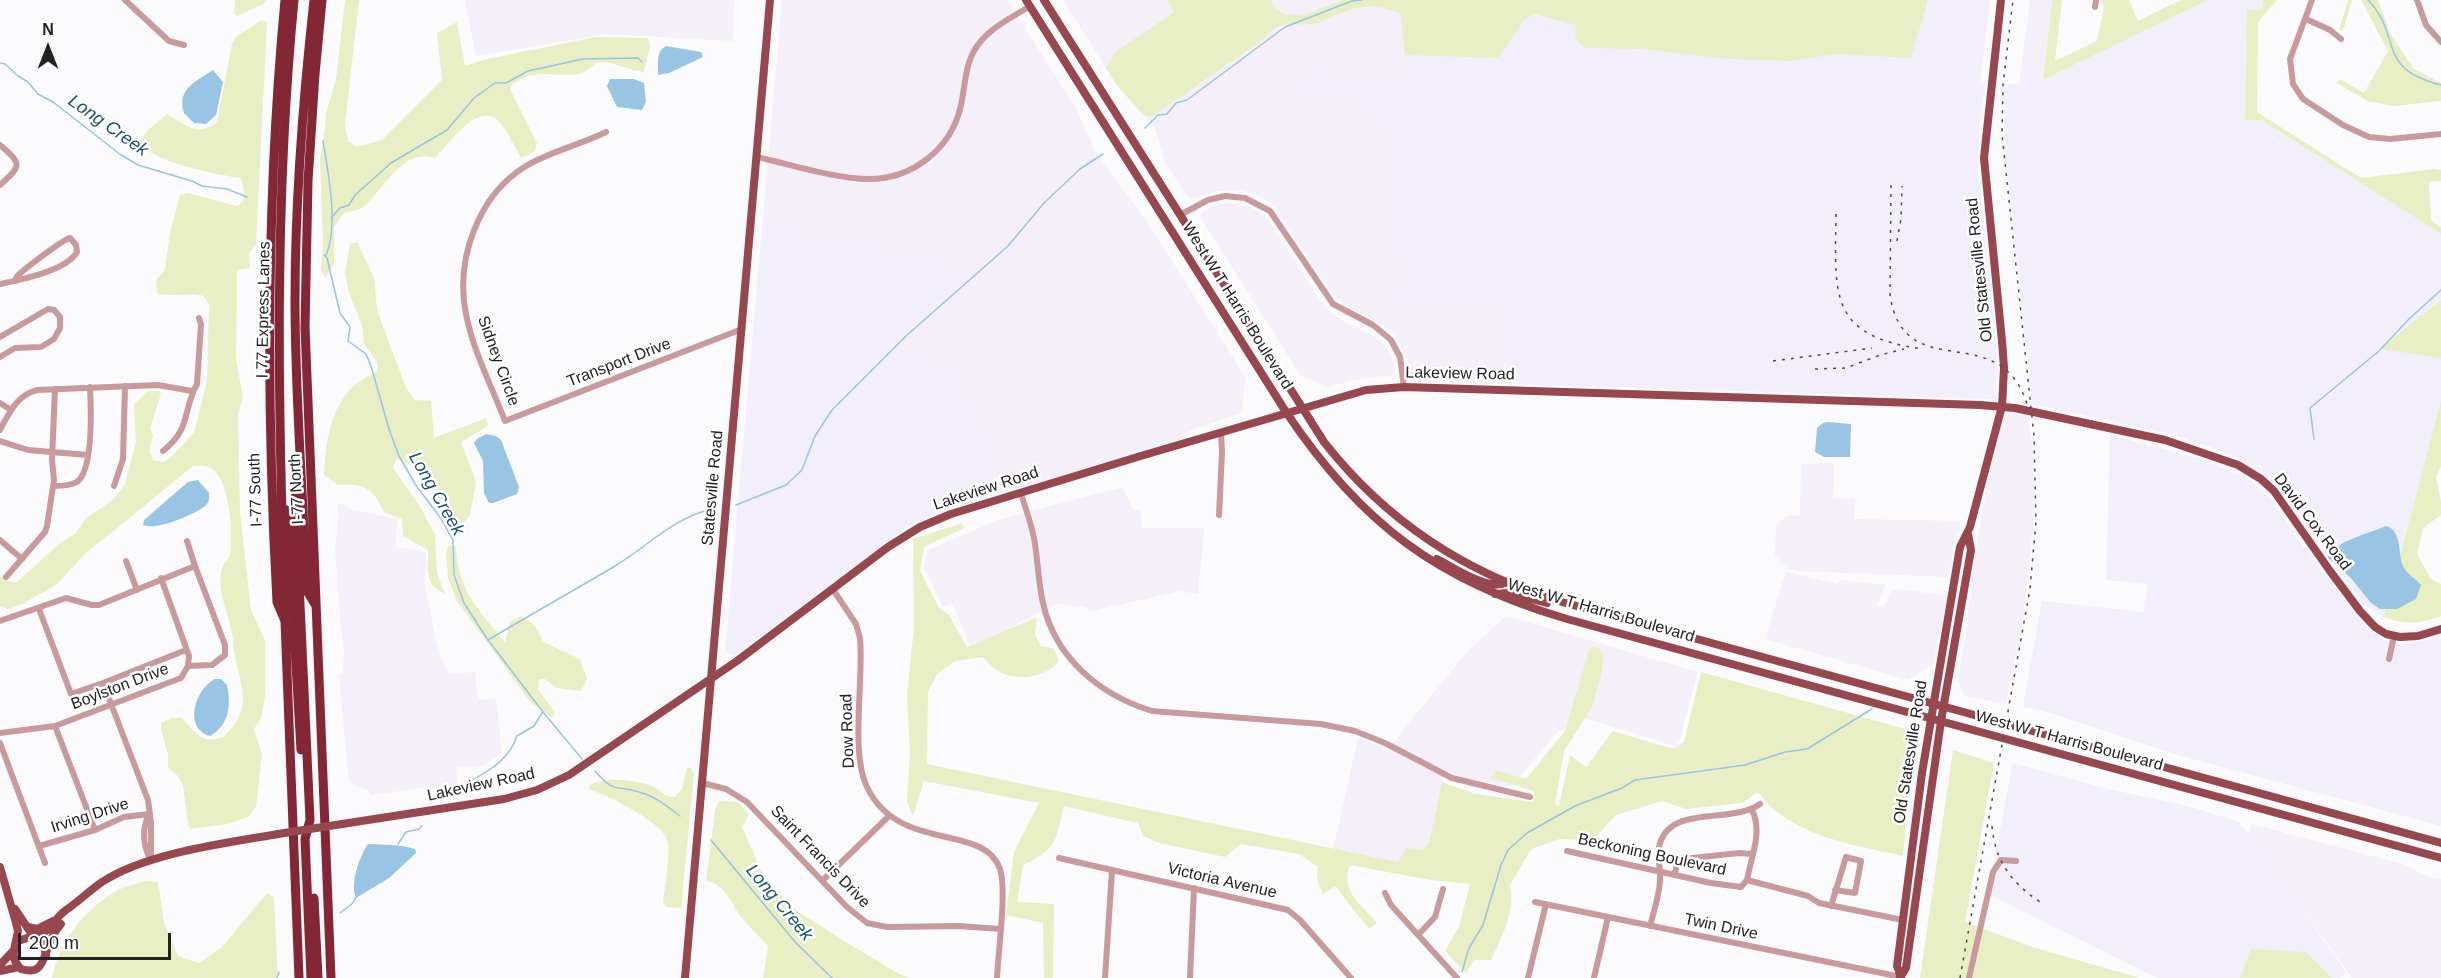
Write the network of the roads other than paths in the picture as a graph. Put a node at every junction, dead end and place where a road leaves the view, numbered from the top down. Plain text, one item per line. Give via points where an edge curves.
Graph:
1 (125, 0) edge
2 (284, 0) edge
3 (294, 0) edge
4 (314, 0) edge
5 (322, 0) edge
6 (770, 0) edge
7 (1044, 0) edge
8 (2001, 0) edge
9 (2312, 0) edge
10 (2417, 0) edge
11 (1028, 3) edge
12 (2306, 19) junction
13 (2342, 39) dead end
14 (2441, 42) edge
15 (184, 45) dead end
16 (606, 132) dead end
17 (2441, 134) edge
18 (0, 145) edge
19 (757, 157) junction
20 (0, 185) edge
21 (1180, 216) junction
22 (16, 281) junction
23 (0, 284) edge
24 (199, 318) dead end
25 (742, 329) junction
26 (0, 337) edge
27 (0, 357) edge
28 (125, 386) junction
29 (90, 387) junction
30 (1404, 387) junction
31 (55, 388) junction
32 (192, 391) junction
33 (0, 403) edge
34 (298, 405) junction
35 (2002, 406) junction
36 (1301, 408) junction
37 (11, 410) junction
38 (1286, 412) junction
39 (506, 421) joint
40 (279, 424) junction
41 (0, 430) edge
42 (1221, 433) junction
43 (0, 441) edge
44 (163, 451) dead end
45 (52, 452) junction
46 (88, 455) junction
47 (53, 486) junction
48 (114, 486) dead end
49 (1022, 494) junction
50 (1219, 515) dead end
51 (1966, 537) junction
52 (0, 540) edge
53 (187, 541) dead end
54 (1407, 544) junction
55 (22, 559) junction
56 (126, 561) dead end
57 (195, 566) junction
58 (6, 577) dead end
59 (161, 578) junction
60 (1505, 583) junction
61 (832, 588) junction
62 (137, 590) junction
63 (1494, 594) junction
64 (317, 608) junction
65 (39, 609) junction
66 (1600, 613) junction
67 (0, 621) edge
68 (285, 621) junction
69 (2441, 629) edge
70 (2394, 636) junction
71 (1955, 641) junction
72 (186, 650) junction
73 (2389, 659) dead end
74 (188, 666) junction
75 (711, 678) junction
76 (103, 683) junction
77 (111, 704) junction
78 (1933, 704) junction
79 (1943, 706) junction
80 (1931, 719) junction
81 (1941, 722) junction
82 (55, 726) junction
83 (0, 733) edge
84 (0, 743) edge
85 (702, 783) junction
86 (1530, 797) dead end
87 (1760, 804) dead end
88 (307, 806) junction
89 (1752, 810) junction
90 (149, 814) junction
91 (888, 816) junction
92 (95, 830) junction
93 (308, 830) junction
94 (2441, 843) edge
95 (39, 846) junction
96 (1567, 851) dead end
97 (308, 853) junction
98 (1752, 854) junction
99 (1059, 858) dead end
100 (2441, 858) edge
101 (151, 860) junction
102 (2016, 861) dead end
103 (45, 863) dead end
104 (0, 867) edge
105 (1112, 871) junction
106 (1660, 871) junction
107 (1675, 873) junction
108 (823, 880) junction
109 (1747, 880) junction
110 (1194, 888) junction
111 (1443, 889) dead end
112 (1835, 890) junction
113 (1385, 893) dead end
114 (10, 901) junction
115 (1535, 902) dead end
116 (1546, 904) junction
117 (1831, 906) junction
118 (70, 909) junction
119 (61, 916) junction
120 (1608, 916) junction
121 (1903, 920) junction
122 (1650, 926) junction
123 (28, 927) junction
124 (1000, 929) junction
125 (1419, 934) junction
126 (34, 937) junction
127 (14, 948) junction
128 (46, 955) junction
129 (0, 965) edge
130 (42, 965) junction
131 (20, 968) junction
132 (0, 970) edge
133 (26, 978) edge
134 (37, 978) edge
135 (299, 978) edge
136 (311, 978) edge
137 (318, 978) edge
138 (331, 978) edge
139 (685, 978) edge
140 (997, 978) edge
141 (1105, 978) edge
142 (1190, 978) edge
143 (1351, 978) edge
144 (1457, 978) edge
145 (1528, 978) edge
146 (1594, 978) edge
147 (1900, 978) edge
148 (1969, 978) edge

1 - 15 street via 170,41
2 - 68 highway, I-77 South via 271,211 268,367 277,602
3 - 40 highway, I 77 Express Lanes via 282,174
4 - 34 highway, I 77 Express Lanes via 297,209
5 - 64 highway, I-77 North via 309,147 305,268
6 - 19 main road, Statesville Road
7 - 21 main road, West W T Harris Boulevard
8 - 35 main road, Old Statesville Road via 1984,158 2004,368
9 - 12 street
10 - 14 street via 2426,25
11 - 19 street via 978,44 969,63 954,126 940,148 920,164 895,175 869,179
11 - 38 main road, West W T Harris Boulevard
12 - 13 street
12 - 17 street via 2293,47 2290,68 2295,89 2309,105 2369,137 2390,140
16 - 39 street, Sidney Circle via 515,173 492,196 474,231 464,282 466,316
18 - 20 street via 18,164
19 - 25 main road, Statesville Road
21 - 30 street via 1208,200 1225,196 1245,198 1269,211 1333,304 1373,325 1391,340 1400,357
21 - 36 main road, West W T Harris Boulevard
22 - 22 street via 69,260 77,252 76,245 70,238 63,240 20,272
22 - 23 street
24 - 32 street via 199,377
25 - 39 street, Transport Drive
25 - 75 main road, Statesville Road
26 - 27 street via 48,309 60,317 54,339 40,347 15,348
28 - 29 street
28 - 32 street via 158,385
28 - 48 street via 123,459
29 - 31 street
29 - 46 street
30 - 35 main road, Lakeview Road
30 - 36 main road, Lakeview Road via 1366,390
31 - 37 street via 27,393
31 - 45 street
32 - 44 street via 181,432
33 - 37 street
34 - 64 highway, I 77 Express Lanes via 307,591
34 - 88 highway via 295,495
35 - 51 main road, Old Statesville Road
35 - 70 main road, David Cox Road via 2165,440 2253,473 2277,495 2360,611 2380,630
36 - 38 main road, Lakeview Road
36 - 60 main road, West W T Harris Boulevard via 1335,457 1385,508 1434,545
37 - 41 street
38 - 42 main road, Lakeview Road
38 - 54 main road, West W T Harris Boulevard via 1339,483
40 - 68 highway, I 77 Express Lanes
40 - 88 highway
42 - 49 main road, Lakeview Road
42 - 50 street
43 - 45 street via 28,450
45 - 46 street
45 - 47 street
46 - 47 street via 76,482
47 - 55 street via 46,529
49 - 61 main road, Lakeview Road via 920,527
49 - 86 street via 1047,617 1067,656 1097,686 1152,711 1321,723 1355,731 1452,778
51 - 71 main road
51 - 71 main road, Old Statesville Road via 1971,550
51 - 78 main road, Old Statesville Road via 1960,547
52 - 55 street
53 - 57 street
54 - 60 main road via 1483,582
54 - 63 main road, West W T Harris Boulevard
55 - 58 street
56 - 62 street
57 - 59 street
57 - 74 street via 225,645 225,655 212,665
59 - 62 street
59 - 72 street, Boylston Drive
60 - 66 main road, West W T Harris Boulevard
61 - 75 main road, Lakeview Road
61 - 91 street, Dow Road via 852,617 860,638 862,771 872,796
62 - 65 street via 99,605 66,598
63 - 66 main road via 1508,593
63 - 80 main road, West W T Harris Boulevard via 1567,619
64 - 138 highway, I-77 North
65 - 67 street
65 - 76 street via 71,694
66 - 78 main road, West W T Harris Boulevard
68 - 135 highway, I-77 South
69 - 70 main road via 2418,636
70 - 73 street
71 - 79 main road, Old Statesville Road
72 - 74 street, Boylston Drive
72 - 76 street
74 - 77 street, Boylston Drive via 181,678
75 - 85 main road, Statesville Road
75 - 93 main road, Lakeview Road, bridge via 604,754 547,786 490,802
76 - 77 street
77 - 82 street, Boylston Drive
77 - 90 street via 148,800
78 - 79 main road, West W T Harris Boulevard
78 - 80 main road, Old Statesville Road
79 - 81 main road, Old Statesville Road
79 - 94 main road, West W T Harris Boulevard
80 - 81 main road, West W T Harris Boulevard
80 - 121 main road, Old Statesville Road
81 - 100 main road, West W T Harris Boulevard
81 - 147 main road, Old Statesville Road via 1906,968
82 - 83 street, Boylston Drive
82 - 92 street
84 - 95 street
85 - 108 street, Saint Francis Drive via 740,796
85 - 139 main road, Statesville Road
87 - 89 street
88 - 93 highway via 304,821
89 - 98 street via 1757,829
89 - 106 street via 1672,825 1659,845
90 - 92 street, Irving Drive via 124,817
90 - 101 street via 144,845
91 - 108 street
91 - 124 street, Dow Road via 915,830 974,843 990,853 1001,874
92 - 95 street, Irving Drive
93 - 97 highway
93 - 101 main road, Lakeview Road, bridge
95 - 103 street
96 - 106 street, Beckoning Boulevard
97 - 136 highway
97 - 137 highway
98 - 107 street via 1683,859
98 - 109 street
99 - 105 street, Victoria Avenue
101 - 118 main road, Lakeview Road via 108,878
102 - 148 street via 2001,860 1993,872
104 - 114 main road
105 - 110 street, Victoria Avenue
105 - 141 street
106 - 107 street, Beckoning Boulevard
106 - 122 street
107 - 109 street, Beckoning Boulevard via 1737,887
108 - 124 street, Saint Francis Drive via 858,916 873,925
109 - 117 street, Beckoning Boulevard
110 - 142 street
110 - 143 street, Victoria Avenue via 1288,910
111 - 125 street via 1435,917
112 - 112 street via 1846,857 1861,861 1855,893
112 - 117 street
113 - 125 street via 1391,905
114 - 123 main road
114 - 127 main road via 18,931
115 - 116 street, Twin Drive
116 - 120 street, Twin Drive
116 - 145 street
117 - 121 street, Beckoning Boulevard
118 - 119 main road, Lakeview Road
118 - 128 main road, Lakeview Road
119 - 123 main road via 37,929
119 - 126 main road, Lakeview Road via 47,932
120 - 122 street, Twin Drive
120 - 146 street
121 - 147 main road, Old Statesville Road via 1897,966
122 - 147 street, Twin Drive
123 - 126 main road
124 - 140 street, Dow Road
125 - 144 street
126 - 127 main road via 22,938
126 - 128 main road via 43,944
127 - 129 main road
127 - 131 main road via 14,959
128 - 130 main road
130 - 131 main road via 32,970
130 - 134 main road
131 - 132 main road
131 - 133 main road

